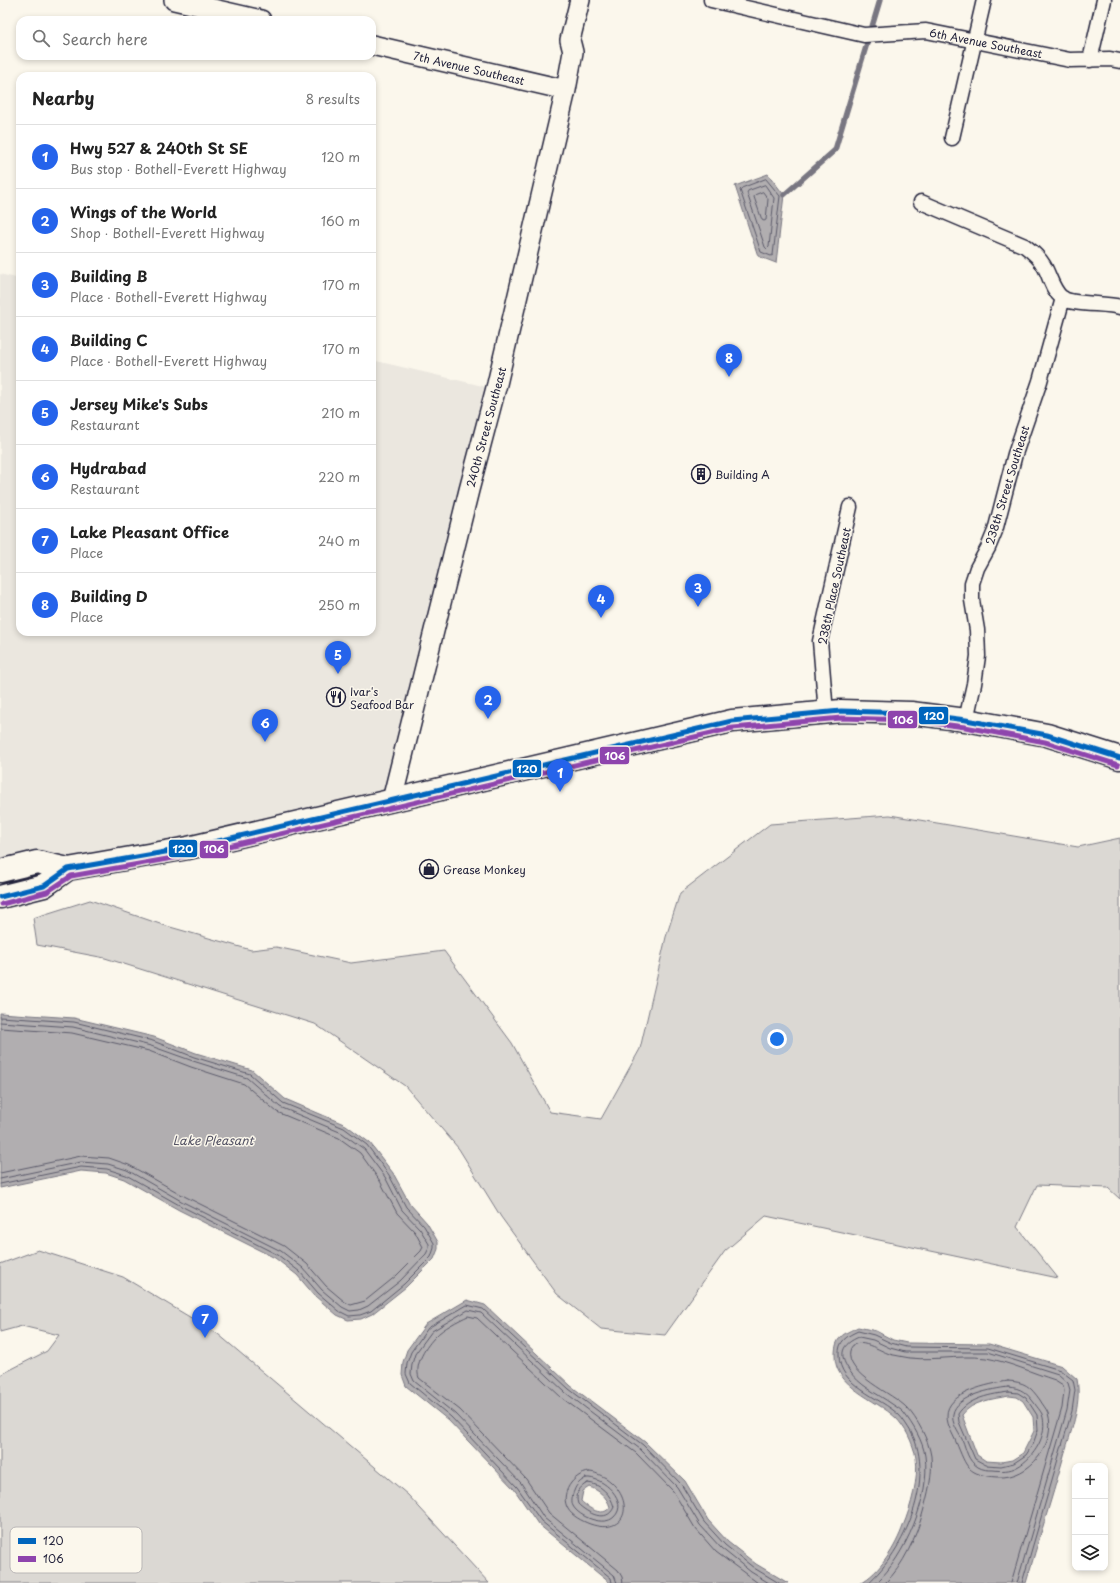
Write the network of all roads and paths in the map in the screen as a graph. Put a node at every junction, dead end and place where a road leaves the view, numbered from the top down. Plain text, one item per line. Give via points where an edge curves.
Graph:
1 (174, 0) edge
2 (580, 0) edge
3 (591, 0) edge
4 (711, 0) edge
5 (984, 0) edge
6 (1104, 0) edge
7 (244, 16) edge
8 (975, 41) junction
9 (376, 46) edge
10 (573, 52) junction
11 (1090, 60) junction
12 (1120, 61) edge
13 (566, 90) junction
14 (952, 138) dead end
15 (921, 202) dead end
16 (1063, 298) junction
17 (1120, 307) edge
18 (850, 507) dead end
19 (826, 712) junction
20 (966, 720) junction
21 (1120, 758) edge
22 (392, 800) junction
23 (68, 868) junction
24 (0, 871) edge
25 (0, 897) edge

1 - 7 street
2 - 10 street, 240th Street Southeast via 570,40
3 - 10 street, 240th Street Southeast via 582,41
4 - 8 street, 6th Avenue Southeast via 864,35 926,31
5 - 8 street
6 - 11 street
8 - 11 street, 6th Avenue Southeast via 1070,60
8 - 14 street
9 - 13 street, 7th Avenue Southeast
10 - 13 street, 240th Street Southeast
11 - 12 street, 6th Avenue Southeast
13 - 22 street, 240th Street Southeast via 498,384
15 - 16 street via 1025,246 1044,266 1053,286
16 - 17 street
16 - 20 street, 238th Street Southeast via 1040,381 1015,454 995,531 972,583 978,656
18 - 19 street, 238th Place Southeast via 820,642
19 - 20 main road via 911,713
19 - 22 main road via 732,721
20 - 21 main road via 1047,735
22 - 23 main road via 188,848
23 - 24 main road via 37,862
23 - 25 main road via 44,886

